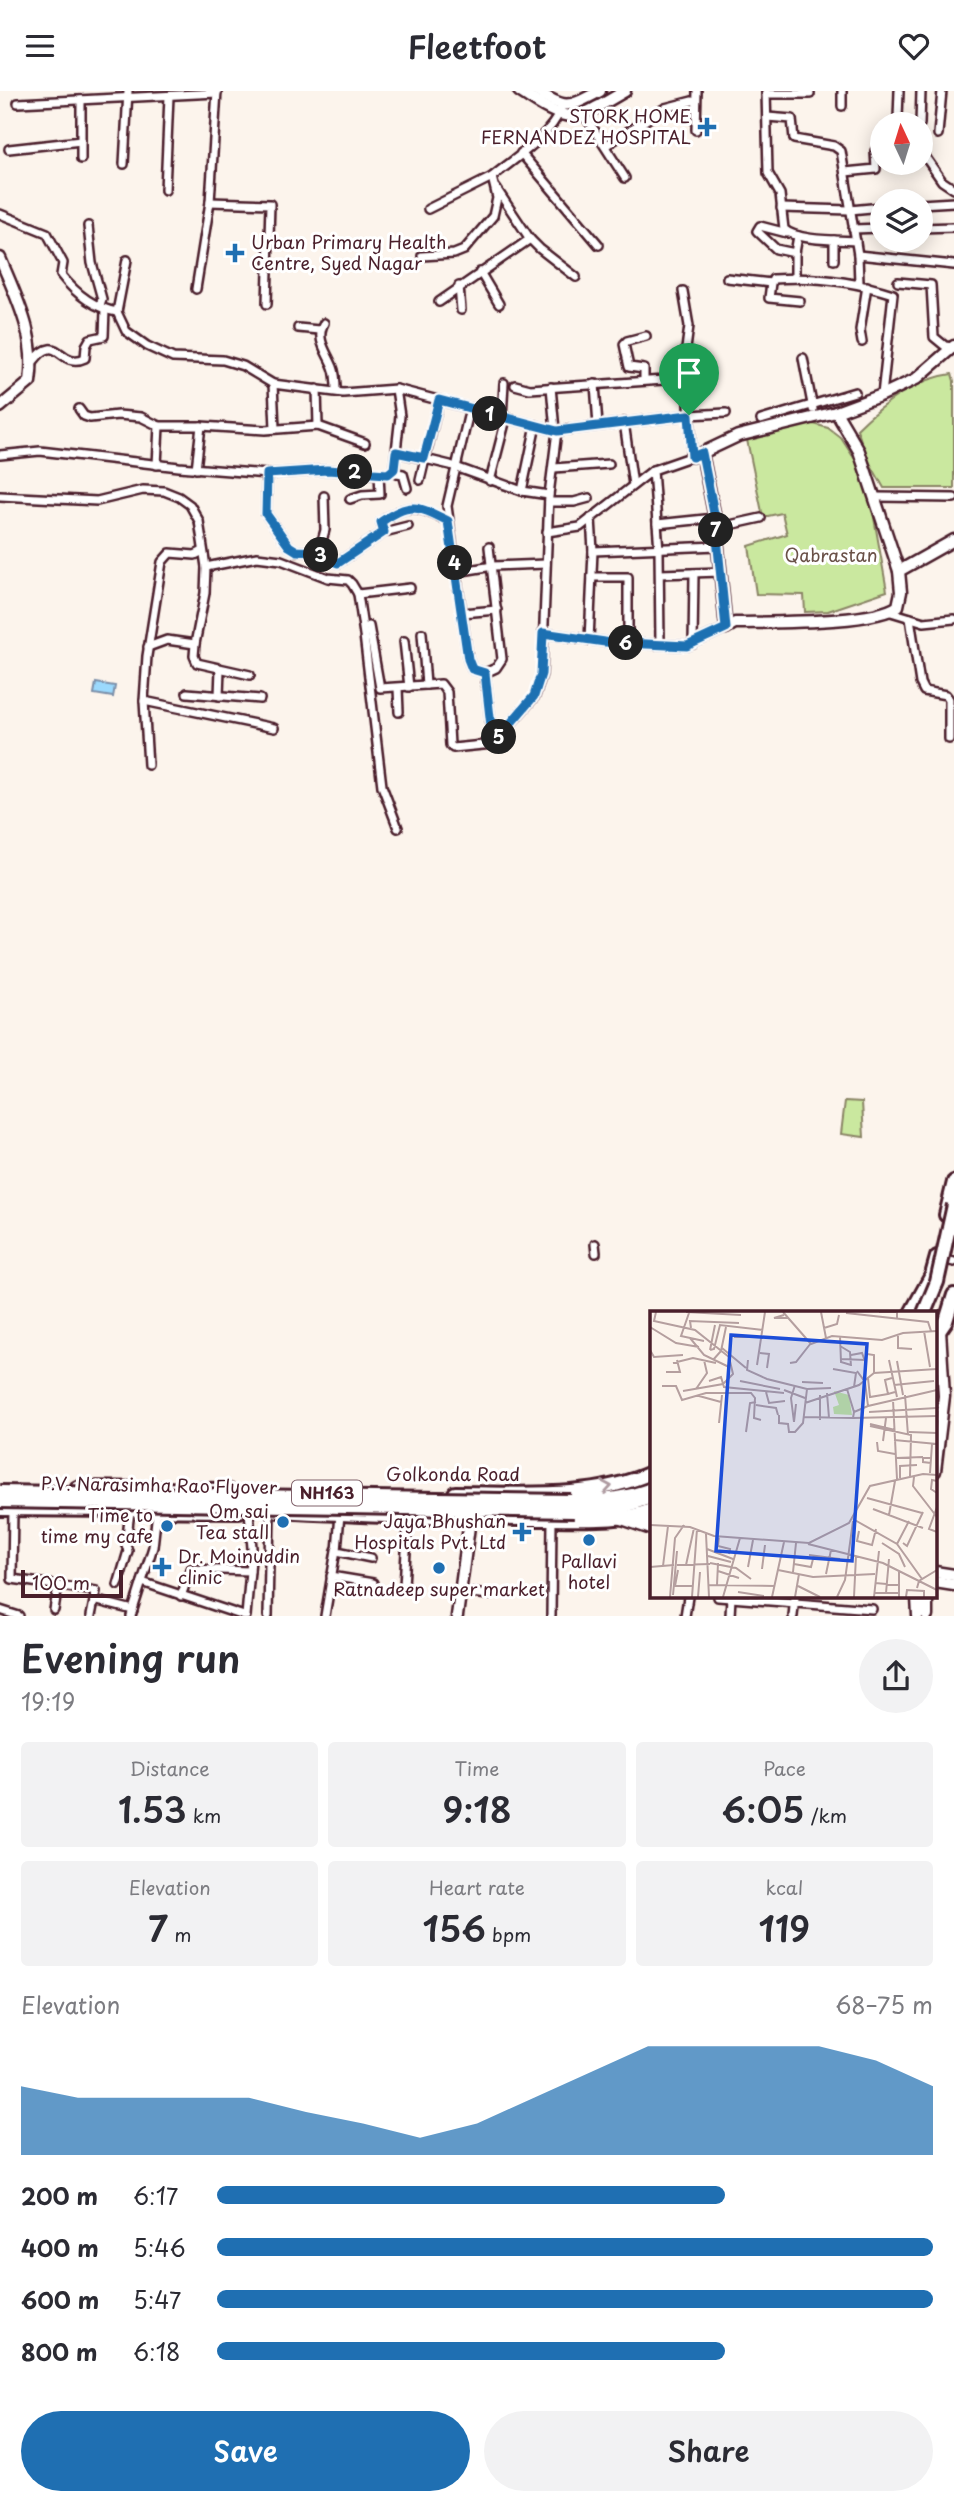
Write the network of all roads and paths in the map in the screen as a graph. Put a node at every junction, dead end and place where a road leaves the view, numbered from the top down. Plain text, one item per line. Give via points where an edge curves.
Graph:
1 (519, 91) edge
2 (537, 91) edge
3 (600, 91) edge
4 (625, 91) edge
5 (694, 91) edge
6 (842, 91) edge
7 (899, 91) edge
8 (921, 91) edge
9 (942, 91) edge
10 (217, 92) edge
11 (766, 92) edge
12 (129, 94) edge
13 (810, 94) dead end
14 (169, 96) junction
15 (81, 100) junction
16 (692, 101) junction
17 (18, 103) dead end
18 (842, 106) dead end
19 (561, 110) junction
20 (898, 112) edge
21 (920, 112) edge
22 (584, 114) junction
23 (767, 117) junction
24 (938, 134) dead end
25 (81, 141) junction
26 (606, 146) junction
27 (9, 149) dead end
28 (521, 153) junction
29 (81, 159) dead end
30 (124, 164) dead end
31 (933, 168) edge
32 (870, 170) edge
33 (845, 172) junction
34 (492, 177) junction
35 (625, 178) dead end
36 (496, 187) junction
37 (954, 189) edge
38 (165, 190) dead end
39 (210, 202) junction
40 (954, 202) edge
41 (933, 203) edge
42 (781, 208) junction
43 (870, 208) edge
44 (429, 209) dead end
45 (850, 209) junction
46 (0, 214) edge
47 (88, 226) dead end
48 (954, 227) edge
49 (870, 228) edge
50 (933, 228) edge
51 (853, 229) junction
52 (788, 233) junction
53 (798, 236) junction
54 (530, 239) junction
55 (834, 240) junction
56 (856, 241) junction
57 (599, 245) dead end
58 (795, 253) junction
59 (858, 255) junction
60 (422, 256) dead end
61 (0, 258) edge
62 (127, 260) dead end
63 (834, 260) dead end
64 (954, 265) edge
65 (480, 272) junction
66 (576, 277) dead end
67 (795, 277) junction
68 (727, 278) dead end
69 (898, 282) dead end
70 (771, 283) junction
71 (863, 284) junction
72 (459, 286) junction
73 (196, 289) dead end
74 (683, 291) dead end
75 (800, 301) dead end
76 (439, 302) dead end
77 (267, 304) dead end
78 (499, 304) dead end
79 (102, 307) junction
80 (461, 310) dead end
81 (117, 312) junction
82 (298, 328) dead end
83 (646, 336) dead end
84 (862, 342) dead end
85 (953, 347) edge
86 (803, 358) dead end
87 (33, 362) junction
88 (645, 380) junction
89 (664, 380) dead end
90 (505, 383) dead end
91 (273, 384) junction
92 (594, 384) junction
93 (515, 386) dead end
94 (551, 387) junction
95 (317, 389) junction
96 (396, 389) junction
97 (336, 391) junction
98 (855, 392) dead end
99 (882, 395) junction
100 (439, 400) junction
101 (813, 405) junction
102 (0, 407) edge
103 (79, 408) dead end
104 (470, 408) junction
105 (836, 412) junction
106 (726, 413) dead end
107 (689, 415) junction
108 (504, 418) junction
109 (814, 418) junction
110 (761, 420) dead end
111 (624, 422) junction
112 (536, 425) junction
113 (598, 425) junction
114 (159, 426) junction
115 (201, 426) junction
116 (318, 426) junction
117 (275, 428) junction
118 (556, 431) junction
119 (365, 443) dead end
120 (396, 452) junction
121 (702, 453) junction
122 (0, 455) edge
123 (692, 457) junction
124 (424, 458) junction
125 (608, 464) dead end
126 (157, 465) junction
127 (455, 467) junction
128 (554, 468) junction
129 (196, 469) junction
130 (394, 469) junction
131 (653, 470) junction
132 (267, 474) junction
133 (379, 474) junction
134 (420, 480) dead end
135 (490, 481) junction
136 (633, 485) junction
137 (407, 488) dead end
138 (522, 491) junction
139 (0, 496) edge
140 (324, 496) dead end
141 (876, 497) junction
142 (589, 498) dead end
143 (954, 498) edge
144 (350, 499) dead end
145 (549, 499) junction
146 (449, 517) junction
147 (591, 518) junction
148 (761, 518) dead end
149 (716, 523) junction
150 (657, 524) junction
151 (408, 526) dead end
152 (384, 532) junction
153 (547, 532) junction
154 (954, 540) edge
155 (718, 546) junction
156 (489, 547) dead end
157 (659, 550) junction
158 (202, 551) junction
159 (593, 551) junction
160 (320, 554) junction
161 (545, 565) junction
162 (493, 566) junction
163 (206, 567) junction
164 (456, 572) junction
165 (721, 572) junction
166 (899, 572) junction
167 (694, 573) junction
168 (660, 574) junction
169 (592, 577) junction
170 (410, 588) dead end
171 (358, 594) junction
172 (497, 610) junction
173 (891, 612) junction
174 (462, 613) junction
175 (910, 618) junction
176 (954, 619) edge
177 (369, 626) dead end
178 (726, 628) junction
179 (422, 633) dead end
180 (543, 633) junction
181 (589, 640) junction
182 (404, 641) dead end
183 (628, 643) junction
184 (195, 644) junction
185 (660, 644) junction
186 (693, 644) junction
187 (148, 647) junction
188 (220, 669) junction
189 (485, 673) junction
190 (250, 675) dead end
191 (426, 685) junction
192 (409, 687) junction
193 (398, 688) junction
194 (187, 693) dead end
195 (219, 696) junction
196 (260, 699) dead end
197 (144, 701) junction
198 (399, 712) dead end
199 (274, 728) dead end
200 (949, 739) dead end
201 (493, 744) junction
202 (148, 765) dead end
203 (398, 828) dead end
204 (954, 1182) edge
205 (954, 1205) edge
206 (595, 1244) dead end
207 (954, 1248) edge
208 (938, 1251) junction
209 (596, 1253) dead end
210 (954, 1262) edge
211 (954, 1295) edge
212 (912, 1311) edge
213 (925, 1311) edge
214 (934, 1311) edge
215 (944, 1328) edge
216 (949, 1397) edge
217 (936, 1466) edge
218 (650, 1473) edge
219 (59, 1488) junction
220 (650, 1489) edge
221 (0, 1490) edge
222 (314, 1492) junction
223 (650, 1497) edge
224 (0, 1501) edge
225 (7, 1509) edge
226 (58, 1510) junction
227 (650, 1510) edge
228 (130, 1511) junction
229 (157, 1511) junction
230 (249, 1511) junction
231 (270, 1511) junction
232 (313, 1513) junction
233 (340, 1514) junction
234 (632, 1515) junction
235 (616, 1517) junction
236 (408, 1518) junction
237 (470, 1519) junction
238 (552, 1519) junction
239 (650, 1522) edge
240 (650, 1529) edge
241 (336, 1550) junction
242 (371, 1558) dead end
243 (250, 1571) junction
244 (936, 1572) edge
245 (331, 1576) junction
246 (954, 1576) edge
247 (142, 1582) junction
248 (936, 1582) edge
249 (373, 1583) dead end
250 (58, 1585) junction
251 (118, 1585) dead end
252 (954, 1585) edge
253 (404, 1586) dead end
254 (460, 1592) junction
255 (181, 1595) junction
256 (490, 1595) dead end
257 (688, 1598) edge
258 (731, 1598) edge
259 (752, 1598) edge
260 (917, 1598) edge
261 (927, 1598) edge
262 (94, 1600) junction
263 (794, 1600) edge
264 (54, 1609) dead end
265 (0, 1610) edge
266 (866, 1611) edge
267 (132, 1613) edge
268 (228, 1614) edge
269 (19, 1616) edge
270 (91, 1616) edge
271 (245, 1616) edge
272 (268, 1616) edge
273 (326, 1616) edge
274 (457, 1616) edge
275 (551, 1616) edge
276 (685, 1616) edge
277 (730, 1616) edge
278 (793, 1616) edge
279 (918, 1616) edge
280 (927, 1616) edge

1 - 19 street
2 - 19 street
3 - 19 street
4 - 22 street
5 - 16 street
5 - 16 street via 694,127
6 - 18 street
7 - 20 street
8 - 21 street
9 - 24 street
10 - 14 street
10 - 39 street
11 - 13 street
11 - 23 street
12 - 14 street
12 - 15 street
12 - 30 street
14 - 38 street
15 - 17 street
15 - 25 street
16 - 26 street via 665,108
19 - 22 street via 568,117
19 - 28 street via 546,132
22 - 26 street
23 - 33 street via 792,119 794,139 838,148
23 - 42 street via 768,173 780,194
25 - 27 street
25 - 29 street
26 - 35 street
28 - 34 street
28 - 57 street
31 - 37 street
32 - 33 street
33 - 45 street
34 - 36 street
34 - 44 street
36 - 54 street
36 - 60 street via 493,216 464,250
39 - 73 street
39 - 77 street via 270,204
40 - 41 street
42 - 45 street
42 - 52 street
43 - 45 street
45 - 51 street
46 - 79 street via 47,233 63,263 61,275 80,297
47 - 79 street
48 - 50 street
49 - 51 street
51 - 56 street
52 - 53 street
52 - 58 street via 760,226 757,231 776,249
53 - 55 street
53 - 58 street
54 - 65 street
54 - 66 street
55 - 56 street
55 - 63 street
56 - 59 street
58 - 67 street
59 - 64 street
59 - 71 street
61 - 87 street via 28,325
62 - 81 street
65 - 72 street
65 - 78 street
67 - 70 street
67 - 71 street
68 - 70 street
69 - 85 street via 931,285 934,337
70 - 75 street via 769,298
71 - 84 street
71 - 99 street via 893,294
72 - 76 street
72 - 80 street
74 - 107 street via 689,327
79 - 81 street
79 - 87 street via 104,336 90,339 85,358 69,361 51,348
81 - 91 street via 126,331 147,346 173,358 223,360 243,366
82 - 97 street via 322,327 322,344 335,370
83 - 88 street via 624,344 629,367 644,369
85 - 99 street via 916,379
86 - 101 street
87 - 102 street via 30,382
88 - 89 street
88 - 92 street
90 - 108 street
91 - 95 street
91 - 117 street
92 - 94 street
92 - 113 street
93 - 94 street
94 - 118 street
95 - 97 street
95 - 116 street
96 - 97 street
96 - 100 street
96 - 120 street via 400,416
98 - 101 street
99 - 105 street
100 - 104 street
100 - 124 street
101 - 109 street
101 - 110 street
103 - 114 street via 90,418 141,417
104 - 108 street
104 - 127 street
105 - 109 street
105 - 141 street via 859,451
106 - 107 street
107 - 111 street
107 - 123 street
108 - 112 street
108 - 135 street
109 - 121 street via 738,436
111 - 113 street
111 - 136 street
112 - 118 street
112 - 138 street
113 - 118 street
114 - 115 street
114 - 126 street
115 - 117 street
115 - 129 street
116 - 117 street
116 - 119 street
118 - 128 street
120 - 124 street
120 - 130 street
121 - 123 street
121 - 149 street
122 - 126 street via 40,451
123 - 131 street
124 - 127 street
124 - 134 street
125 - 128 street
126 - 129 street
127 - 135 street
127 - 146 street
128 - 145 street
129 - 132 street
130 - 133 street
130 - 137 street via 403,474
131 - 136 street
131 - 150 street
132 - 133 street via 327,470
132 - 160 street via 266,514 289,546
133 - 144 street via 380,494
135 - 138 street
136 - 147 street
138 - 145 street
139 - 158 street via 97,501 135,491 164,491 190,505 199,521
140 - 160 street
141 - 143 street
141 - 166 street
142 - 145 street via 574,502
145 - 153 street
146 - 152 street via 410,507 381,522
146 - 164 street
147 - 153 street via 580,527
147 - 159 street
148 - 149 street
149 - 150 street
149 - 155 street
150 - 157 street
151 - 152 street
152 - 160 street via 338,563
153 - 161 street
154 - 166 street
155 - 157 street
155 - 165 street
156 - 162 street
157 - 159 street
157 - 168 street
158 - 163 street
158 - 187 street via 195,555 170,553 162,562
159 - 169 street
161 - 162 street
161 - 180 street
162 - 164 street
162 - 172 street
163 - 171 street via 257,557 281,560 328,578 348,580
163 - 184 street
164 - 174 street
165 - 167 street
165 - 178 street
166 - 173 street via 901,592 898,606
167 - 168 street
167 - 186 street
168 - 185 street
169 - 181 street
169 - 183 street via 628,577
170 - 171 street
171 - 203 street via 381,778
172 - 174 street
172 - 189 street via 502,659
173 - 175 street
173 - 178 street via 865,618 735,623
174 - 189 street via 468,659 472,669
175 - 176 street via 924,622
175 - 200 street via 920,683 924,691 949,699
177 - 193 street via 378,685
178 - 186 street
179 - 191 street
180 - 181 street
180 - 201 street via 541,674 534,696
181 - 183 street
182 - 192 street
183 - 185 street
184 - 187 street via 167,640
184 - 188 street via 197,663
185 - 186 street
187 - 197 street
188 - 190 street
188 - 195 street
189 - 201 street
191 - 192 street
191 - 201 street via 441,684 447,692 453,748
192 - 193 street
193 - 198 street
194 - 195 street
195 - 196 street
197 - 199 street
197 - 202 street
204 - 208 highway
205 - 213 highway, bridge via 937,1282
206 - 209 street
207 - 208 highway
207 - 214 highway via 946,1285
208 - 210 street
208 - 212 highway via 927,1286
211 - 215 highway
215 - 216 street
216 - 217 street
222 -> 218 highway, Golkonda Road / NH163 via 563,1493 614,1487
219 - 221 highway, Golkonda Road / NH163
219 - 222 highway, Golkonda Road / NH163
219 - 226 highway
220 - 221 highway, P.V. Narasimha Rao Flyover, bridge via 583,1501
222 - 232 highway
223 - 224 highway, P.V. Narasimha Rao Flyover, bridge via 622,1507 574,1511
225 - 226 highway, NH163
225 - 250 street via 12,1579
226 - 228 highway, NH163
227 - 234 highway, NH163
228 - 229 highway, NH163
228 - 251 street via 128,1551
229 - 230 highway, NH163
229 - 247 street via 153,1547
230 - 231 highway, NH163
230 - 243 street
231 - 232 highway, NH163
231 - 272 street
232 - 233 highway, NH163
233 - 236 highway, NH163
233 - 241 street
234 - 235 highway, NH163
234 - 239 street
235 - 238 highway, NH163
235 - 240 street
236 - 237 highway, NH163
236 - 253 street
237 - 238 highway, NH163
237 - 254 street
238 - 275 street
241 - 242 street
241 - 245 street
243 - 255 street via 191,1569
243 - 271 street
244 - 246 street
245 - 249 street
245 - 273 street
247 - 255 street
247 - 267 street
248 - 252 street
250 - 262 street via 96,1591
250 - 264 street
254 - 256 street
254 - 274 street
255 - 268 street
257 - 276 street
258 - 277 street
259 - 263 street
260 - 279 street
261 - 280 street
262 - 267 street
262 - 270 street
263 - 266 street
263 - 278 street
265 - 269 street
268 - 271 street

